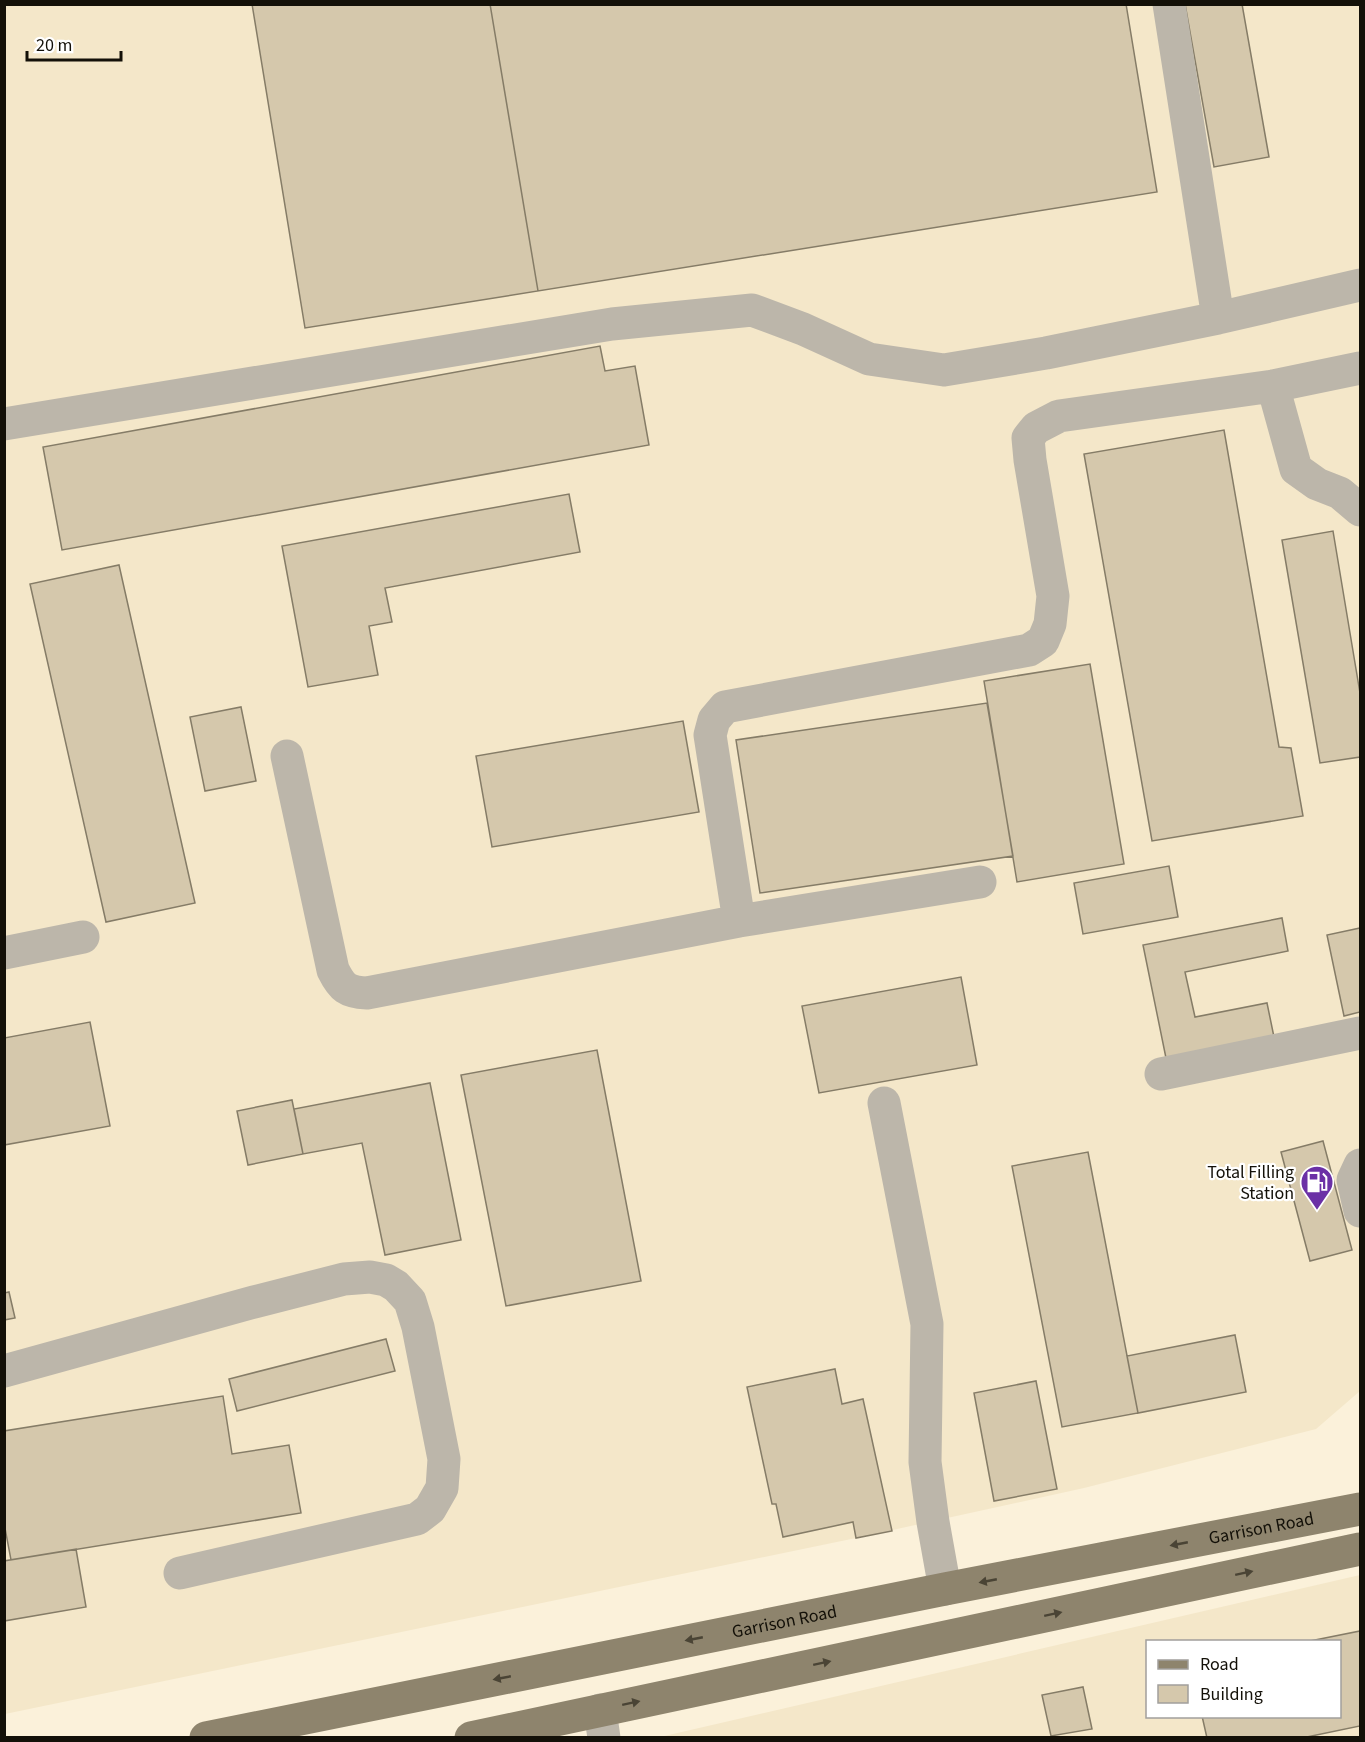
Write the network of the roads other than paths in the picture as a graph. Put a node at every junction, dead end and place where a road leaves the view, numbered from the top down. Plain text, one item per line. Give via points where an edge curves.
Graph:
1 (1169, 4) edge
2 (1360, 285) edge
3 (1218, 318) junction
4 (1360, 368) edge
5 (1273, 386) junction
6 (4, 424) edge
7 (1360, 510) edge
8 (287, 756) dead end
9 (980, 882) dead end
10 (739, 921) junction
11 (83, 937) dead end
12 (4, 953) edge
13 (1360, 1033) edge
14 (1161, 1074) dead end
15 (884, 1103) dead end
16 (1360, 1165) edge
17 (1360, 1211) edge
18 (4, 1371) edge
19 (1356, 1508) edge
20 (1360, 1549) edge
21 (180, 1573) dead end
22 (945, 1589) junction
23 (602, 1724) edge
24 (206, 1737) edge
25 (471, 1737) edge

1 - 3 lane
2 - 3 lane
3 - 6 lane via 944,370 869,359 752,310 612,324
4 - 5 lane
5 - 7 lane via 1296,469 1317,484 1340,493
5 - 10 lane via 1059,416 1036,428 1028,438 1030,460 1053,596 1050,624 1043,641 1029,650 725,707 714,720 710,735
8 - 10 lane via 333,970 340,984 352,992 367,993
9 - 10 lane
11 - 12 lane
13 - 14 lane
15 - 22 lane via 927,1324 925,1462
16 - 17 lane via 1353,1180
18 - 21 lane via 344,1280 386,1280 410,1301 444,1459 442,1488 430,1509 417,1519
19 -> 22 main road, Garrison Road
23 -> 20 main road
22 -> 24 main road, Garrison Road
23 - 25 main road

